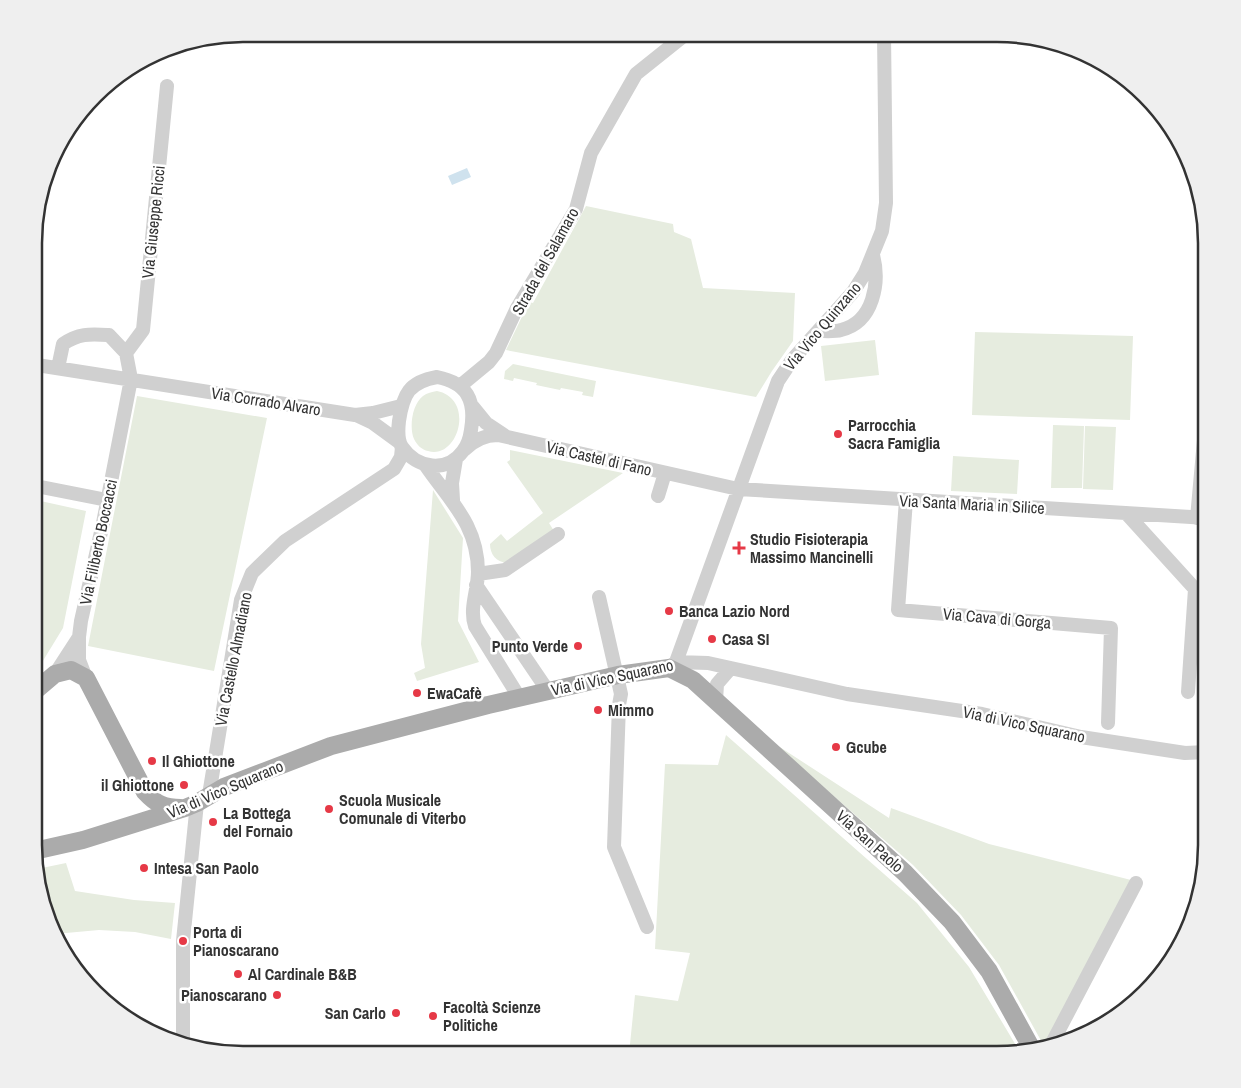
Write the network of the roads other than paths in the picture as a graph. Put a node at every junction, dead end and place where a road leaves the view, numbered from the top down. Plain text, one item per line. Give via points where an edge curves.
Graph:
1 (676, 42) edge
2 (884, 42) edge
3 (167, 86) dead end
4 (873, 254) junction
5 (853, 292) junction
6 (868, 309) junction
7 (818, 332) junction
8 (126, 353) junction
9 (42, 366) edge
10 (58, 368) junction
11 (131, 379) junction
12 (460, 386) junction
13 (401, 406) junction
14 (473, 406) junction
15 (356, 415) junction
16 (505, 436) junction
17 (401, 445) junction
18 (460, 455) junction
19 (423, 465) junction
20 (394, 469) junction
21 (665, 473) junction
22 (42, 487) edge
23 (738, 489) junction
24 (658, 496) dead end
25 (107, 500) junction
26 (453, 500) junction
27 (906, 500) junction
28 (1126, 513) junction
29 (1198, 518) edge
30 (558, 534) dead end
31 (481, 559) junction
32 (505, 570) junction
33 (477, 580) junction
34 (599, 597) dead end
35 (79, 637) junction
36 (672, 665) junction
37 (730, 669) junction
38 (55, 674) junction
39 (618, 675) junction
40 (86, 678) junction
41 (42, 685) edge
42 (548, 690) junction
43 (1188, 692) dead end
44 (519, 697) junction
45 (716, 702) junction
46 (1108, 723) dead end
47 (1198, 752) edge
48 (145, 792) junction
49 (197, 802) junction
50 (128, 827) junction
51 (42, 849) edge
52 (1136, 883) dead end
53 (647, 927) dead end
54 (183, 1036) edge
55 (1055, 1037) edge
56 (1029, 1043) edge

1 - 12 street, Strada del Salamaro via 636,74 591,153 576,209 517,308 496,353
2 - 4 street, Via Vico Quinzano via 886,203 882,231
3 - 8 street, Via Giuseppe Ricci via 142,330
4 - 5 street, Via Vico Quinzano
4 - 6 street via 875,290
5 - 6 street via 864,299
5 - 7 street, Via Vico Quinzano
6 - 7 street via 848,328
7 - 23 street, Via Vico Quinzano via 778,381
8 - 10 street via 109,335 74,336 63,344
8 - 11 street
9 - 10 street, Via Corrado Alvaro
10 - 11 street, Via Corrado Alvaro
11 - 15 street, Via Corrado Alvaro
11 - 25 street, Via Filiberto Boccacci
12 - 13 street via 437,377 425,379 409,390
12 - 14 street
13 - 15 street, Via Corrado Alvaro
13 - 17 street via 398,425
14 - 16 street via 486,423
14 - 18 street via 469,440
15 - 17 street via 373,423
16 - 18 street, Via Castel di Fano via 484,437
16 - 21 street, Via Castel di Fano
17 - 19 street via 410,457
17 - 20 street via 401,456
18 - 19 street via 445,465
18 - 26 street via 452,483
19 - 20 street via 406,464
19 - 26 street
20 - 49 street, Via Castello Almadiano via 285,541 252,573 241,600
21 - 23 street, Via Castel di Fano
21 - 24 street
22 - 25 street
23 - 27 street, Via Santa Maria in Silice
23 - 36 street, Via Vico Quinzano
25 - 35 street, Via Filiberto Boccacci
26 - 31 street via 474,538
27 - 28 street, Via Santa Maria in Silice
27 - 46 street, Via Cava di Gorga via 898,610 1111,628
28 - 29 street, Via Santa Maria in Silice
28 - 43 street via 1195,589
30 - 32 street
31 - 32 street
31 - 33 street
32 - 33 street
33 - 42 street
33 - 44 street via 472,616 475,626
34 - 39 street
35 - 38 street, Via Filiberto Boccacci
35 - 40 street via 79,660
36 - 37 street, Via di Vico Squarano via 708,663
36 - 39 main road, Via di Vico Squarano
36 - 45 main road, Via San Paolo
37 - 45 street via 717,684
37 - 47 street, Via di Vico Squarano via 847,694 982,714 1081,737
38 - 40 main road via 71,670
38 - 41 main road, Via Filiberto Boccacci
39 - 42 main road, Via di Vico Squarano
39 - 53 street via 614,686 618,705 614,847
40 - 48 main road
42 - 44 main road, Via di Vico Squarano
44 - 49 main road, Via di Vico Squarano via 332,746 248,777
45 - 56 main road, Via San Paolo via 905,873 952,922 989,971
48 - 49 main road via 167,808
48 - 50 main road via 138,818
49 - 50 main road, Via di Vico Squarano
49 - 54 street, Via Castello Almadiano via 184,936
50 - 51 main road, Via di Vico Squarano
52 - 55 street

